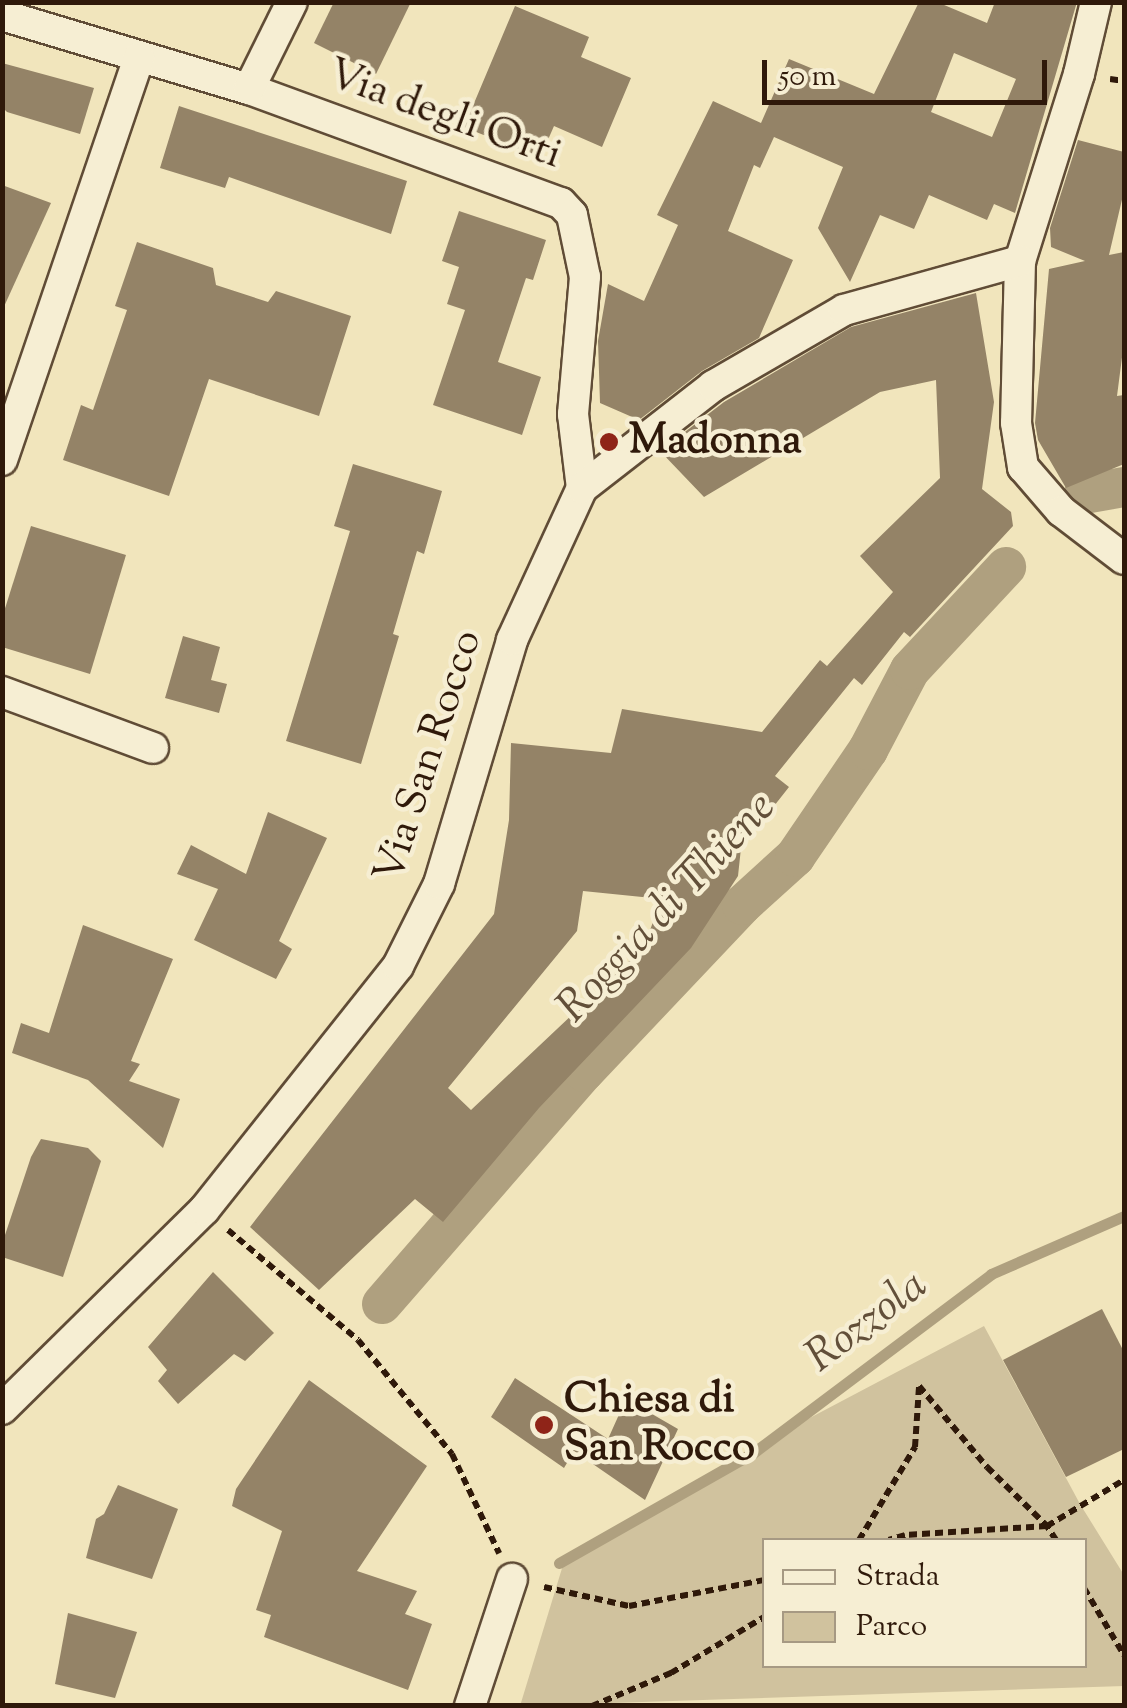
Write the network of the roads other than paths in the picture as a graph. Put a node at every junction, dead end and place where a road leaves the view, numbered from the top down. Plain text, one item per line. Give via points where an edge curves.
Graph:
1 (292, 2) edge
2 (1096, 2) edge
3 (2, 15) edge
4 (139, 58) junction
5 (249, 89) junction
6 (1020, 261) junction
7 (2, 460) edge
8 (582, 488) junction
9 (1124, 558) edge
10 (2, 692) edge
11 (153, 748) dead end
12 (2, 1409) edge
13 (512, 1579) road end
14 (470, 1706) edge

1 - 5 street, Via degli Orti
2 - 6 street
3 - 4 street, Via degli Orti
4 - 5 street, Via degli Orti
4 - 7 street
5 - 8 street, Via degli Orti via 561,203 572,215 585,277 573,414
6 - 8 street, Via San Rocco via 844,310 713,386
6 - 9 street via 1016,423 1023,467 1061,511
8 - 12 street, Via San Rocco via 512,640 438,884 398,966 204,1210
10 - 11 street
13 - 14 street

